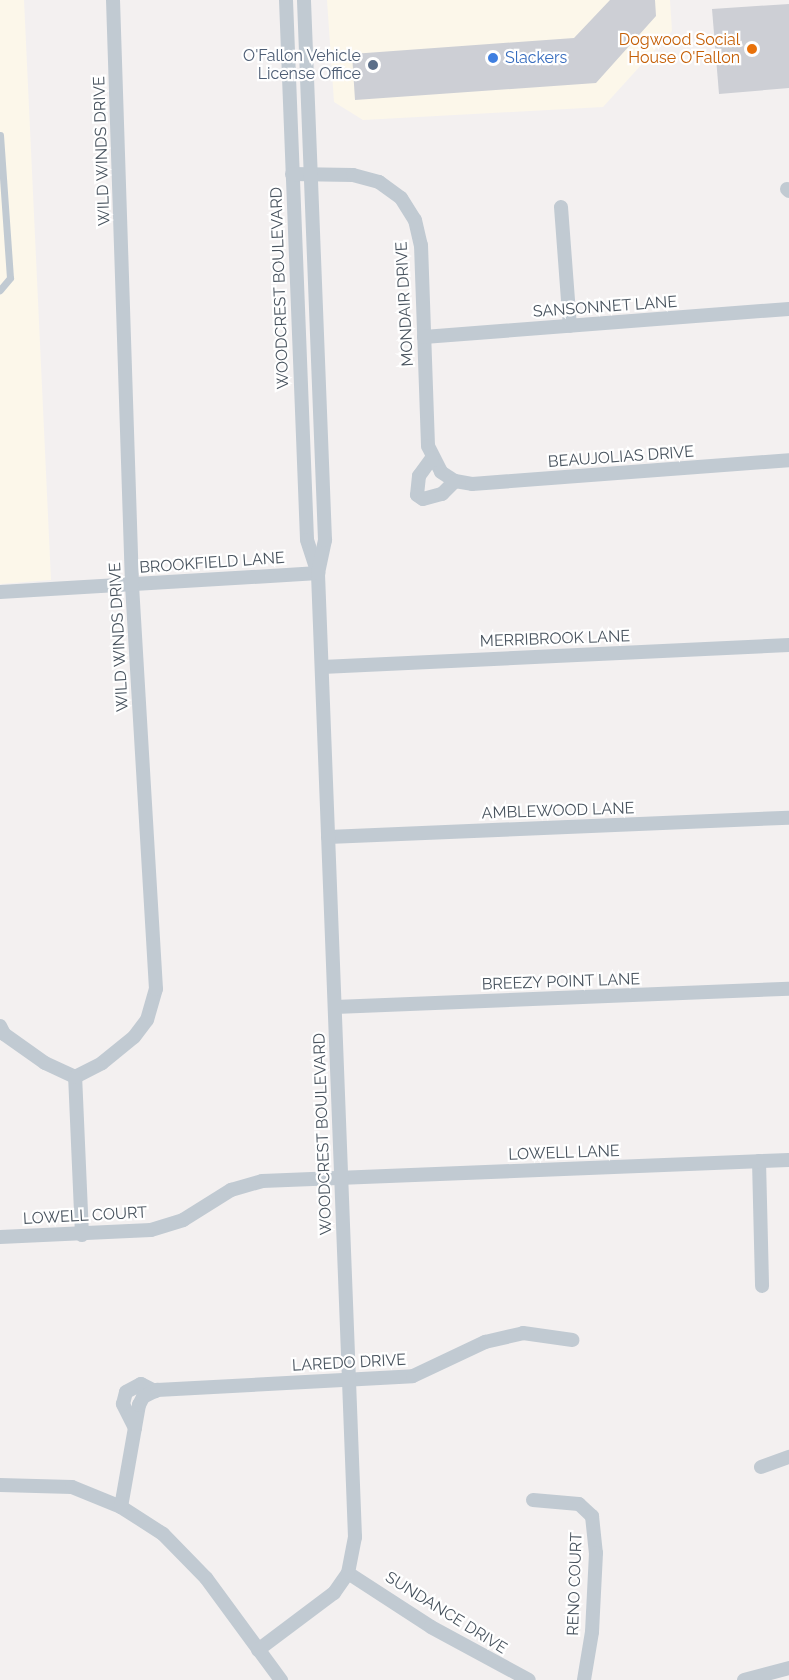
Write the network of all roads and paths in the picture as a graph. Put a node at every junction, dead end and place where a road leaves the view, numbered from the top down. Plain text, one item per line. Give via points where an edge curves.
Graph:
1 (113, 0) edge
2 (286, 0) edge
3 (304, 0) edge
4 (0, 135) edge
5 (292, 174) junction
6 (311, 174) junction
7 (561, 207) dead end
8 (0, 290) edge
9 (789, 309) edge
10 (570, 326) junction
11 (424, 337) junction
12 (432, 458) junction
13 (789, 460) edge
14 (455, 481) junction
15 (318, 573) junction
16 (132, 585) junction
17 (0, 592) edge
18 (789, 645) edge
19 (322, 667) junction
20 (789, 818) edge
21 (328, 837) junction
22 (789, 989) edge
23 (335, 1007) junction
24 (0, 1026) edge
25 (75, 1077) junction
26 (789, 1160) edge
27 (759, 1161) junction
28 (341, 1178) junction
29 (82, 1234) junction
30 (0, 1237) edge
31 (762, 1286) dead end
32 (573, 1341) dead end
33 (349, 1380) junction
34 (789, 1457) edge
35 (761, 1467) dead end
36 (0, 1485) edge
37 (533, 1500) dead end
38 (121, 1507) junction
39 (348, 1573) junction
40 (258, 1650) junction
41 (789, 1668) edge
42 (281, 1680) edge
43 (529, 1680) edge
44 (584, 1680) edge
45 (744, 1680) edge

1 - 16 street, WILD WINDS DRIVE
2 - 5 street, WOODCREST BOULEVARD
3 - 6 street, WOODCREST BOULEVARD
4 - 8 lane via 10,278
5 - 6 street, MONDAIR DRIVE
5 - 15 street, WOODCREST BOULEVARD via 307,540
6 - 11 street, MONDAIR DRIVE via 353,174 379,182 401,198 415,220 421,245
6 - 15 street, WOODCREST BOULEVARD via 326,540
7 - 10 street
9 - 10 street, SANSONNET LANE
10 - 11 street, SANSONNET LANE
11 - 12 street, MONDAIR DRIVE via 428,446
12 - 14 street via 441,472
12 - 14 street via 419,476 417,495 423,499 442,494
13 - 14 street, BEAUJOLIAS DRIVE via 472,484
15 - 16 street, BROOKFIELD LANE
15 - 19 street, WOODCREST BOULEVARD
16 - 17 street, BROOKFIELD LANE
16 - 25 street, WILD WINDS DRIVE via 156,989 147,1020 134,1037 102,1064
18 - 19 street, MERRIBROOK LANE
19 - 21 street, WOODCREST BOULEVARD
20 - 21 street, AMBLEWOOD LANE
21 - 23 street, WOODCREST BOULEVARD
22 - 23 street, BREEZY POINT LANE
23 - 28 street, WOODCREST BOULEVARD
24 - 25 street via 4,1034 45,1063
25 - 29 street
26 - 27 street, LOWELL LANE
27 - 28 street, LOWELL LANE
27 - 31 street
28 - 29 street, LOWELL COURT via 262,1181 231,1190 183,1220 151,1230
28 - 33 street, WOODCREST BOULEVARD
29 - 30 street, LOWELL COURT
32 - 33 street, LAREDO DRIVE via 523,1333 485,1342 413,1376
33 - 38 street, LAREDO DRIVE via 155,1391 143,1397
33 - 39 street, WOODCREST BOULEVARD via 355,1537
34 - 35 street
36 - 38 street via 59,1485
37 - 44 street, RENO COURT via 579,1504 592,1516 596,1553 592,1632
38 - 40 street via 163,1533 192,1563
39 - 40 street via 318,1607
39 - 43 street, SUNDANCE DRIVE via 431,1627
40 - 42 street
41 - 45 street

